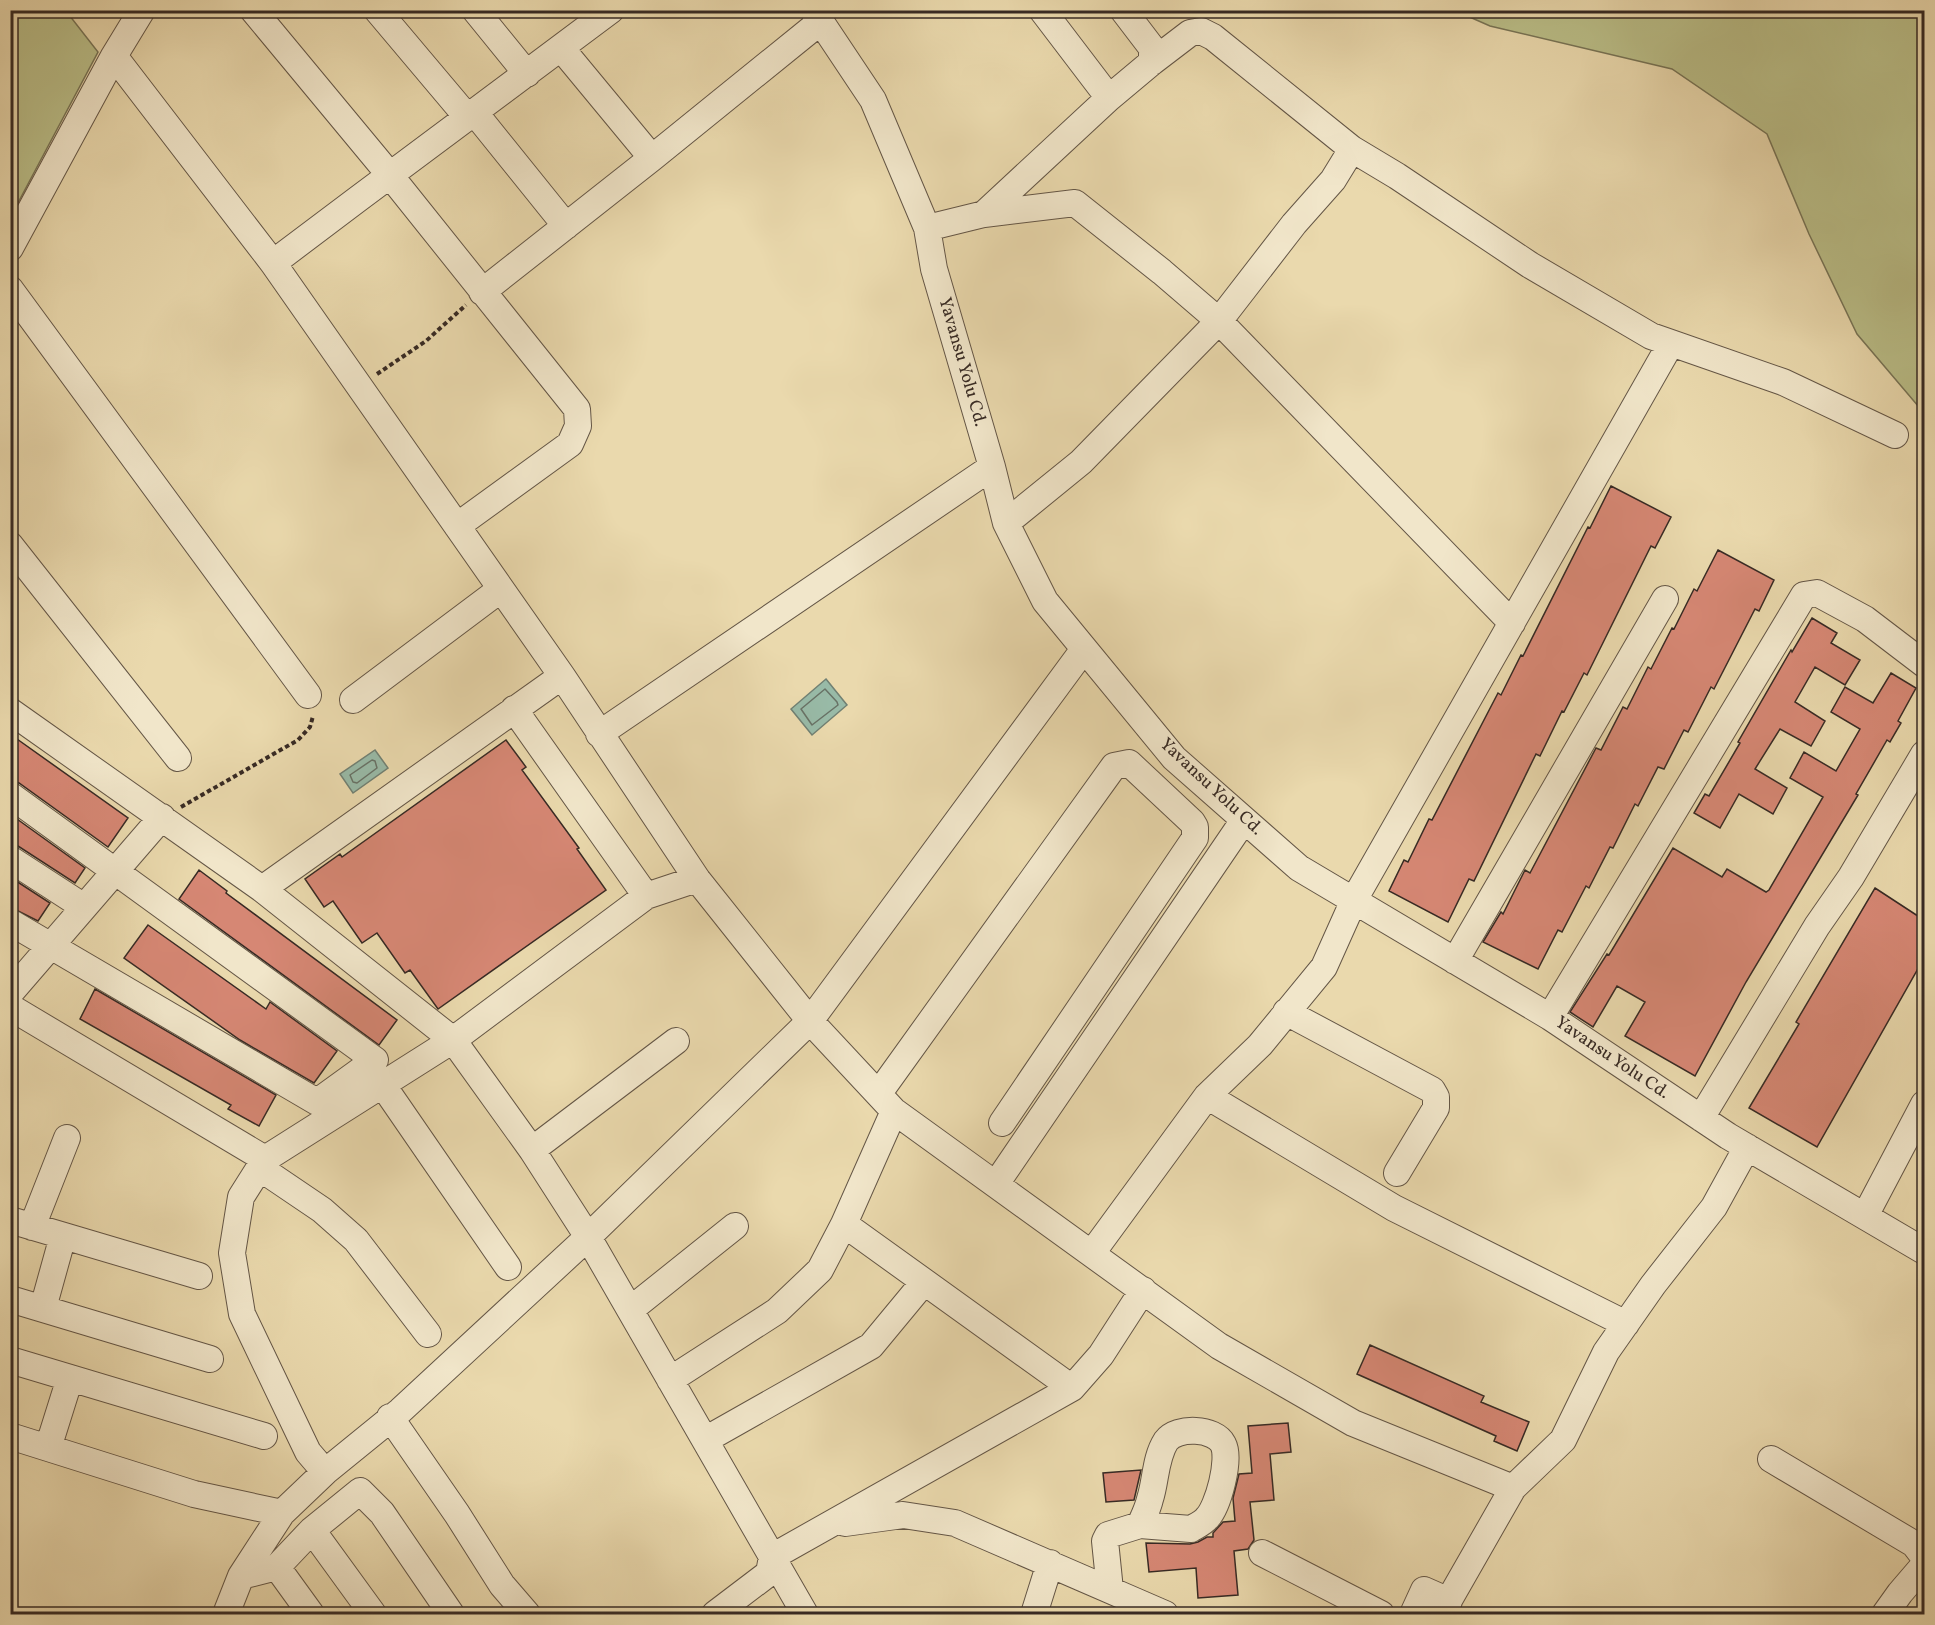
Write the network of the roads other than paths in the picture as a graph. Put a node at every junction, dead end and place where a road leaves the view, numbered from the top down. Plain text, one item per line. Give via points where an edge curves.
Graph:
1 (142, 10) edge
2 (253, 10) edge
3 (377, 10) edge
4 (475, 10) edge
5 (1042, 10) edge
6 (1123, 10) edge
7 (606, 12) edge
8 (817, 16) edge
9 (561, 48) junction
10 (114, 56) junction
11 (1152, 62) junction
12 (526, 74) junction
13 (1109, 98) junction
14 (472, 115) junction
15 (1352, 149) junction
16 (652, 158) junction
17 (389, 174) junction
18 (984, 214) junction
19 (566, 226) junction
20 (927, 228) junction
21 (10, 248) edge
22 (273, 263) junction
23 (10, 289) edge
24 (482, 292) junction
25 (1219, 321) junction
26 (1671, 343) junction
27 (1895, 435) dead end
28 (992, 467) junction
29 (1006, 523) junction
30 (457, 526) junction
31 (10, 545) edge
32 (501, 589) junction
33 (1665, 598) dead end
34 (1512, 623) junction
35 (1084, 649) junction
36 (1924, 664) edge
37 (562, 676) junction
38 (308, 695) road end
39 (353, 700) dead end
40 (514, 709) junction
41 (10, 711) edge
42 (599, 734) junction
43 (1924, 754) edge
44 (178, 758) dead end
45 (10, 795) edge
46 (162, 818) junction
47 (1244, 820) junction
48 (10, 859) edge
49 (116, 870) junction
50 (697, 879) junction
51 (262, 889) junction
52 (646, 896) junction
53 (1354, 900) junction
54 (84, 907) junction
55 (10, 922) edge
56 (51, 945) junction
57 (1455, 961) junction
58 (10, 993) edge
59 (10, 1007) edge
60 (1286, 1012) junction
61 (1550, 1017) junction
62 (810, 1021) junction
63 (453, 1040) junction
64 (676, 1041) dead end
65 (382, 1084) junction
66 (1207, 1096) junction
67 (886, 1102) junction
68 (1924, 1104) edge
69 (1701, 1118) junction
70 (1002, 1123) dead end
71 (67, 1138) dead end
72 (1747, 1147) junction
73 (532, 1150) junction
74 (262, 1164) junction
75 (1397, 1173) dead end
76 (996, 1184) junction
77 (1865, 1216) junction
78 (21, 1224) edge
79 (844, 1224) junction
80 (735, 1226) dead end
81 (63, 1236) junction
82 (588, 1237) junction
83 (1924, 1251) edge
84 (1092, 1253) junction
85 (508, 1267) dead end
86 (199, 1276) dead end
87 (924, 1282) junction
88 (1143, 1290) junction
89 (10, 1299) edge
90 (43, 1308) junction
91 (630, 1310) junction
92 (1626, 1324) junction
93 (428, 1334) dead end
94 (210, 1359) dead end
95 (10, 1360) edge
96 (70, 1378) junction
97 (670, 1380) junction
98 (1072, 1388) junction
99 (390, 1417) junction
100 (10, 1436) edge
101 (264, 1436) dead end
102 (705, 1440) junction
103 (48, 1448) junction
104 (1771, 1459) dead end
105 (325, 1472) junction
106 (1513, 1488) junction
107 (282, 1513) junction
108 (830, 1525) junction
109 (1140, 1525) dead end
110 (312, 1530) junction
111 (1262, 1553) dead end
112 (772, 1557) junction
113 (1924, 1557) edge
114 (1050, 1563) junction
115 (1924, 1565) edge
116 (277, 1567) junction
117 (241, 1576) junction
118 (1110, 1590) junction
119 (1445, 1608) edge
120 (226, 1614) edge
121 (311, 1614) edge
122 (373, 1614) edge
123 (452, 1614) edge
124 (527, 1614) edge
125 (716, 1614) edge
126 (805, 1614) edge
127 (1034, 1614) edge
128 (1165, 1614) edge
129 (1381, 1614) edge
130 (1413, 1614) edge
131 (1884, 1614) edge

1 - 10 street
2 - 17 street
3 - 14 street
4 - 12 street
5 - 13 street
6 - 11 street via 1152,48
7 - 9 street
8 - 16 street
8 - 20 street, Yavansu Yolu Cd. via 873,100
9 - 12 street
9 - 16 street
10 - 21 street
10 - 22 street
11 - 13 street
11 - 15 street via 1190,33 1201,31
12 - 14 street
13 - 18 street
14 - 17 street
14 - 19 street
15 - 25 street via 1333,180
15 - 26 street via 1530,265 1651,336
16 - 19 street
17 - 22 street
17 - 24 street
18 - 20 street
18 - 25 street via 1075,203
19 - 24 street
20 - 28 street, Yavansu Yolu Cd. via 934,269
22 - 30 street
23 - 38 street
24 - 30 street via 577,410 578,426 570,444
25 - 29 street via 1080,462
25 - 34 street
26 - 27 street via 1783,382
26 - 34 street
28 - 29 street, Yavansu Yolu Cd.
28 - 42 street
29 - 35 street, Yavansu Yolu Cd. via 1045,602
30 - 32 street
31 - 44 street
32 - 37 street
32 - 39 street
33 - 57 street
34 - 53 street
35 - 47 street, Yavansu Yolu Cd. via 1174,758
35 - 62 street
36 - 61 street via 1865,619 1817,593 1804,594
37 - 40 street
37 - 42 street
40 - 51 street
40 - 52 street
41 - 46 street
42 - 50 street
43 - 69 street
45 - 49 street
46 - 49 street
46 - 51 street
47 - 53 street, Yavansu Yolu Cd. via 1299,868
47 - 76 street
48 - 54 street
49 - 54 street
49 - 56 street via 375,1060 316,1102
50 - 52 street
50 - 62 street
51 - 63 street
52 - 63 street
53 - 57 street, Yavansu Yolu Cd.
53 - 60 street via 1323,967
54 - 56 street
55 - 56 street
56 - 58 street
57 - 61 street, Yavansu Yolu Cd.
59 - 74 street
60 - 66 street via 1260,1045
60 - 75 street via 1435,1094 1436,1108
61 - 69 street, Yavansu Yolu Cd.
62 - 67 street
62 - 82 street
63 - 65 street
63 - 73 street
64 - 73 street
65 - 74 street
65 - 85 street
66 - 84 street
66 - 92 street via 1394,1208
67 - 70 street via 1114,766 1129,763 1192,822 1196,838
67 - 76 street
67 - 79 street
68 - 77 street
69 - 72 street, Yavansu Yolu Cd.
71 - 78 street
72 - 77 street, Yavansu Yolu Cd.
72 - 92 street via 1714,1207
73 - 82 street
74 - 93 street via 356,1240
74 - 105 street via 241,1197 232,1253 242,1314 308,1452
76 - 84 street
77 - 83 street, Yavansu Yolu Cd.
78 - 81 street
79 - 87 street
79 - 97 street via 820,1270 777,1311
80 - 91 street
81 - 86 street
81 - 90 street
82 - 91 street
82 - 99 street
84 - 88 street
87 - 98 street
87 - 102 street via 871,1346
88 - 98 street via 1101,1355
88 - 106 street via 1219,1346 1353,1423
89 - 90 street
90 - 94 street
91 - 97 street
92 - 106 street via 1606,1353 1563,1440
95 - 96 street
96 - 101 street
96 - 103 street
97 - 102 street
98 - 108 street
99 - 105 street
99 - 124 street via 502,1585
100 - 103 street
102 - 112 street
103 - 107 street via 194,1494
104 - 113 street via 1914,1544
105 - 107 street
106 - 119 street
107 - 117 street
108 - 112 street
108 - 114 street via 903,1515 955,1523
109 - 118 street via 1108,1535 1105,1541
110 - 116 street
110 - 122 street
110 - 123 street via 360,1491 382,1513
111 - 129 street
112 - 125 street via 770,1573
112 - 126 street
114 - 118 street
114 - 127 street
115 - 131 street
116 - 117 street
116 - 121 street
117 - 120 street
118 - 128 street
119 - 130 street via 1424,1590

